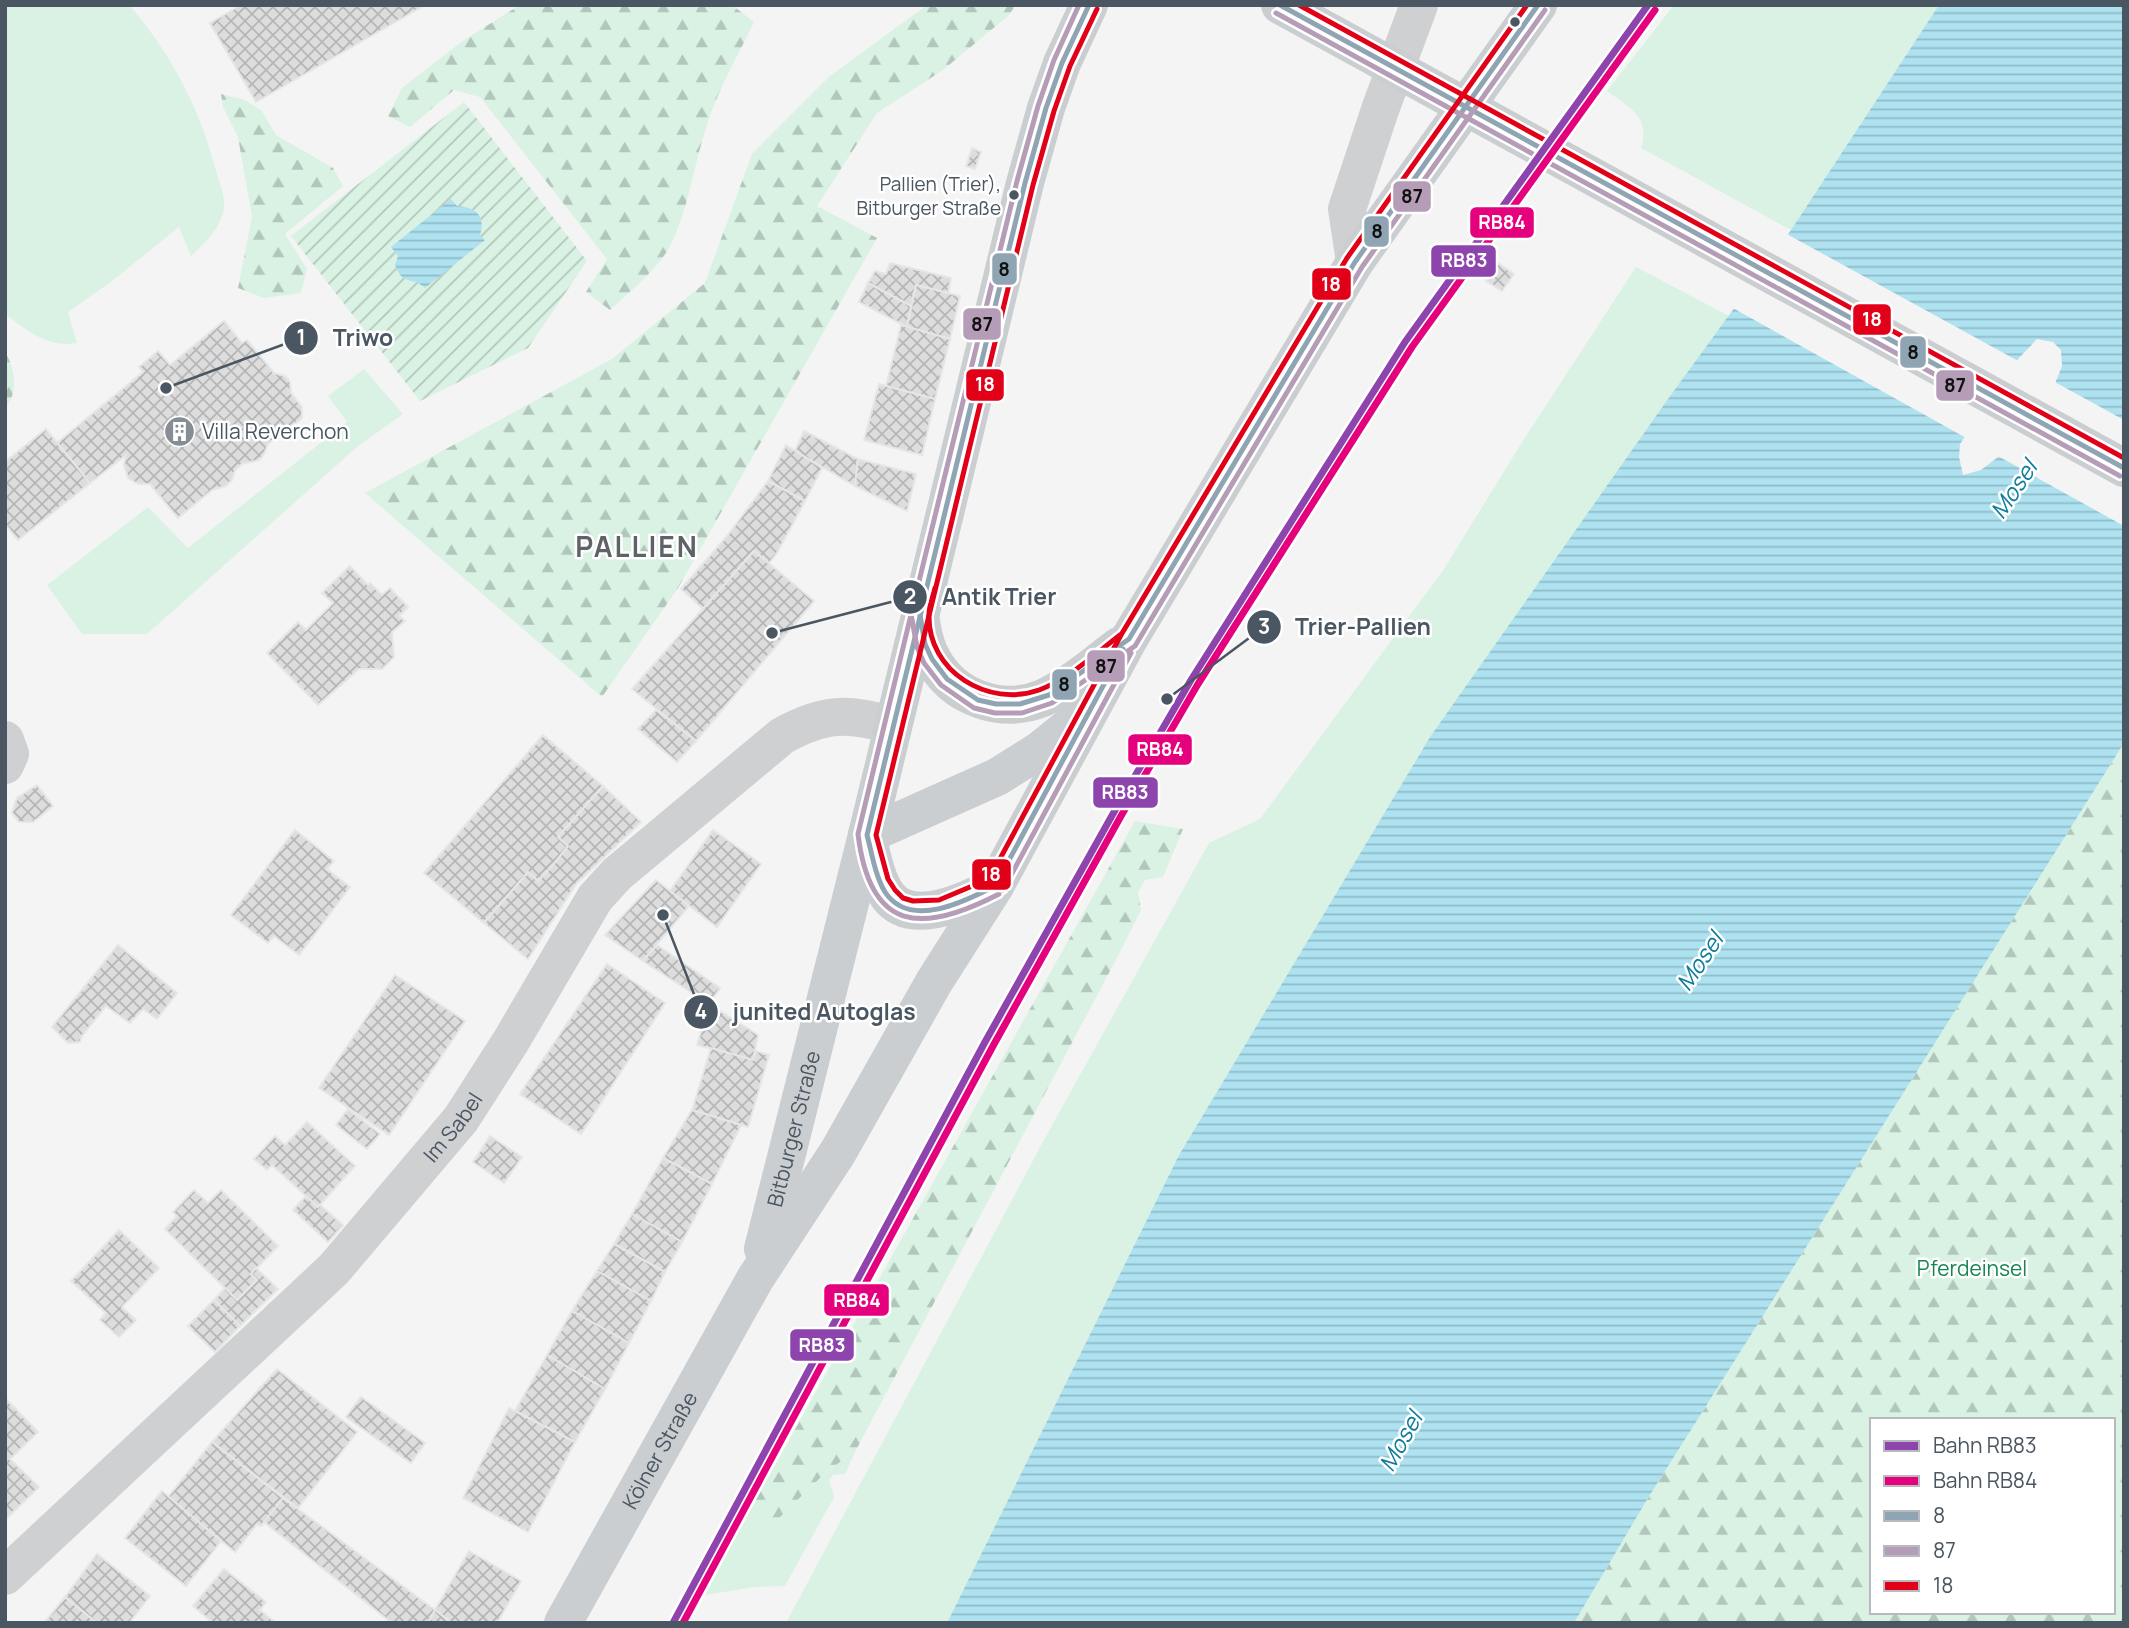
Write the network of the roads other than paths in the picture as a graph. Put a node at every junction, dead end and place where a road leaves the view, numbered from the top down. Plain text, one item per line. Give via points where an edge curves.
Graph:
1 (1088, 5) edge
2 (1280, 5) edge
3 (1419, 5) edge
4 (1538, 5) edge
5 (1355, 262) junction
6 (2124, 468) edge
7 (920, 615) junction
8 (1129, 639) junction
9 (1092, 704) junction
10 (893, 726) junction
11 (5, 740) edge
12 (5, 765) edge
13 (867, 835) junction
14 (995, 886) junction
15 (755, 1279) junction
16 (5, 1576) edge
17 (563, 1623) edge

1 - 7 main road, Bitburger Straße via 1058,74 1025,183
2 - 6 main road, bridge
3 - 5 street via 1347,208
4 - 5 main road
5 - 8 main road
7 - 8 main road via 925,644 947,678 978,700 996,704 1020,704 1049,695
7 - 10 main road, Bitburger Straße
8 - 9 main road
9 - 13 main road via 1057,738 996,777
9 - 14 main road
10 - 13 main road, Bitburger Straße
10 - 16 street, Im Sabel via 835,716 797,727 617,874 596,898 461,1119 334,1269
11 - 12 street via 10,754
13 - 14 main road via 884,889 892,901 905,908 926,911 950,906
13 - 15 main road, Bitburger Straße
14 - 15 main road via 934,982 838,1152
15 - 17 main road, Kölner Straße

